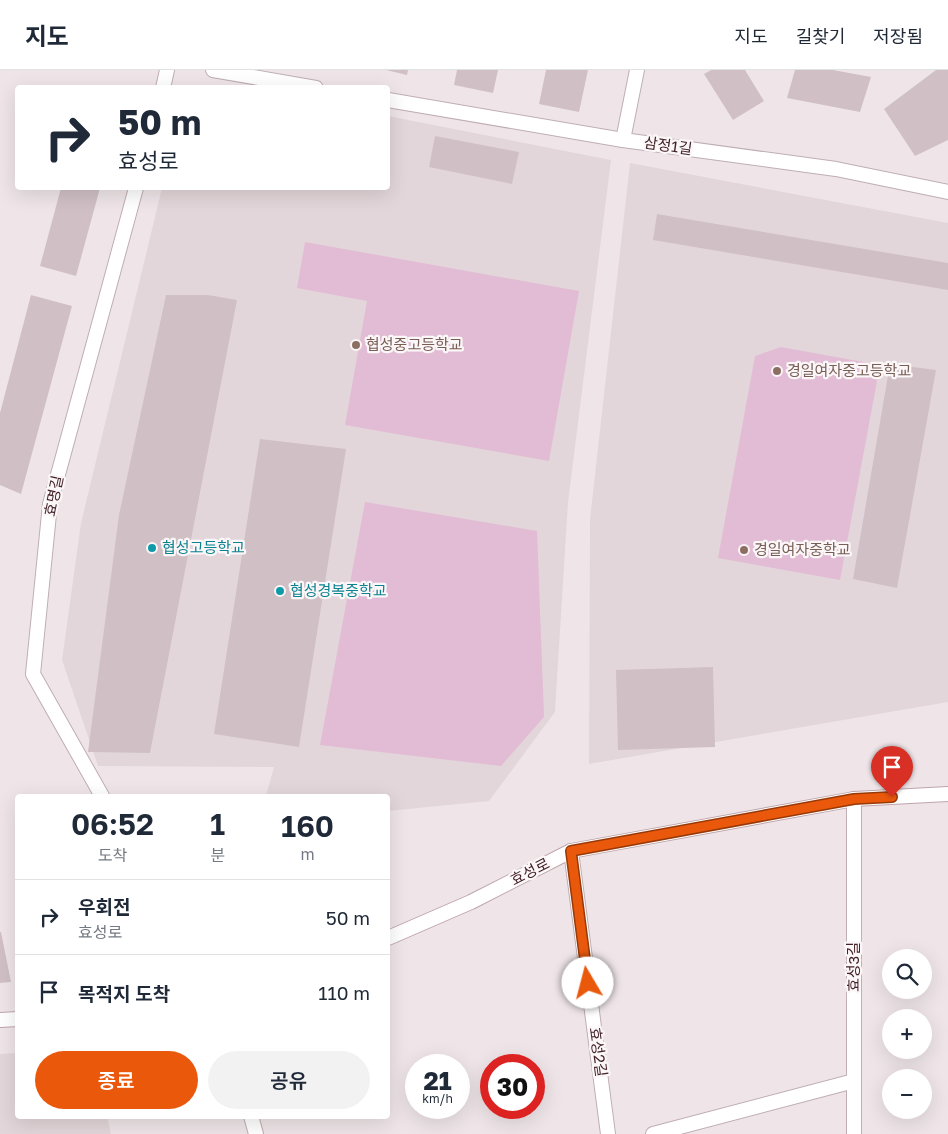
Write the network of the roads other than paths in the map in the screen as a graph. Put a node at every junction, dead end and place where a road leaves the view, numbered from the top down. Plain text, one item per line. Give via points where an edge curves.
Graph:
1 (168, 70) edge
2 (213, 70) edge
3 (637, 70) edge
4 (164, 85) edge
5 (299, 85) edge
6 (390, 100) edge
7 (624, 140) junction
8 (135, 190) edge
9 (948, 192) edge
10 (101, 794) edge
11 (948, 794) edge
12 (854, 799) junction
13 (571, 851) junction
14 (390, 937) edge
15 (15, 1019) edge
16 (0, 1020) edge
17 (854, 1081) junction
18 (252, 1119) edge
19 (256, 1134) edge
20 (608, 1134) edge
21 (653, 1134) edge
22 (854, 1134) edge

1 - 4 street
2 - 5 street
3 - 7 street
6 - 7 street, 삼정1길
7 - 9 street, 삼정1길 via 836,169
8 - 10 street, 효명길 via 50,504 33,674
11 - 12 street, 효성로
12 - 13 street, 효성로
12 - 17 street, 효성3길
13 - 14 street, 효성로 via 471,902
13 - 20 street, 효성2길
15 - 16 street
17 - 21 street
17 - 22 street, 효성3길
18 - 19 street

